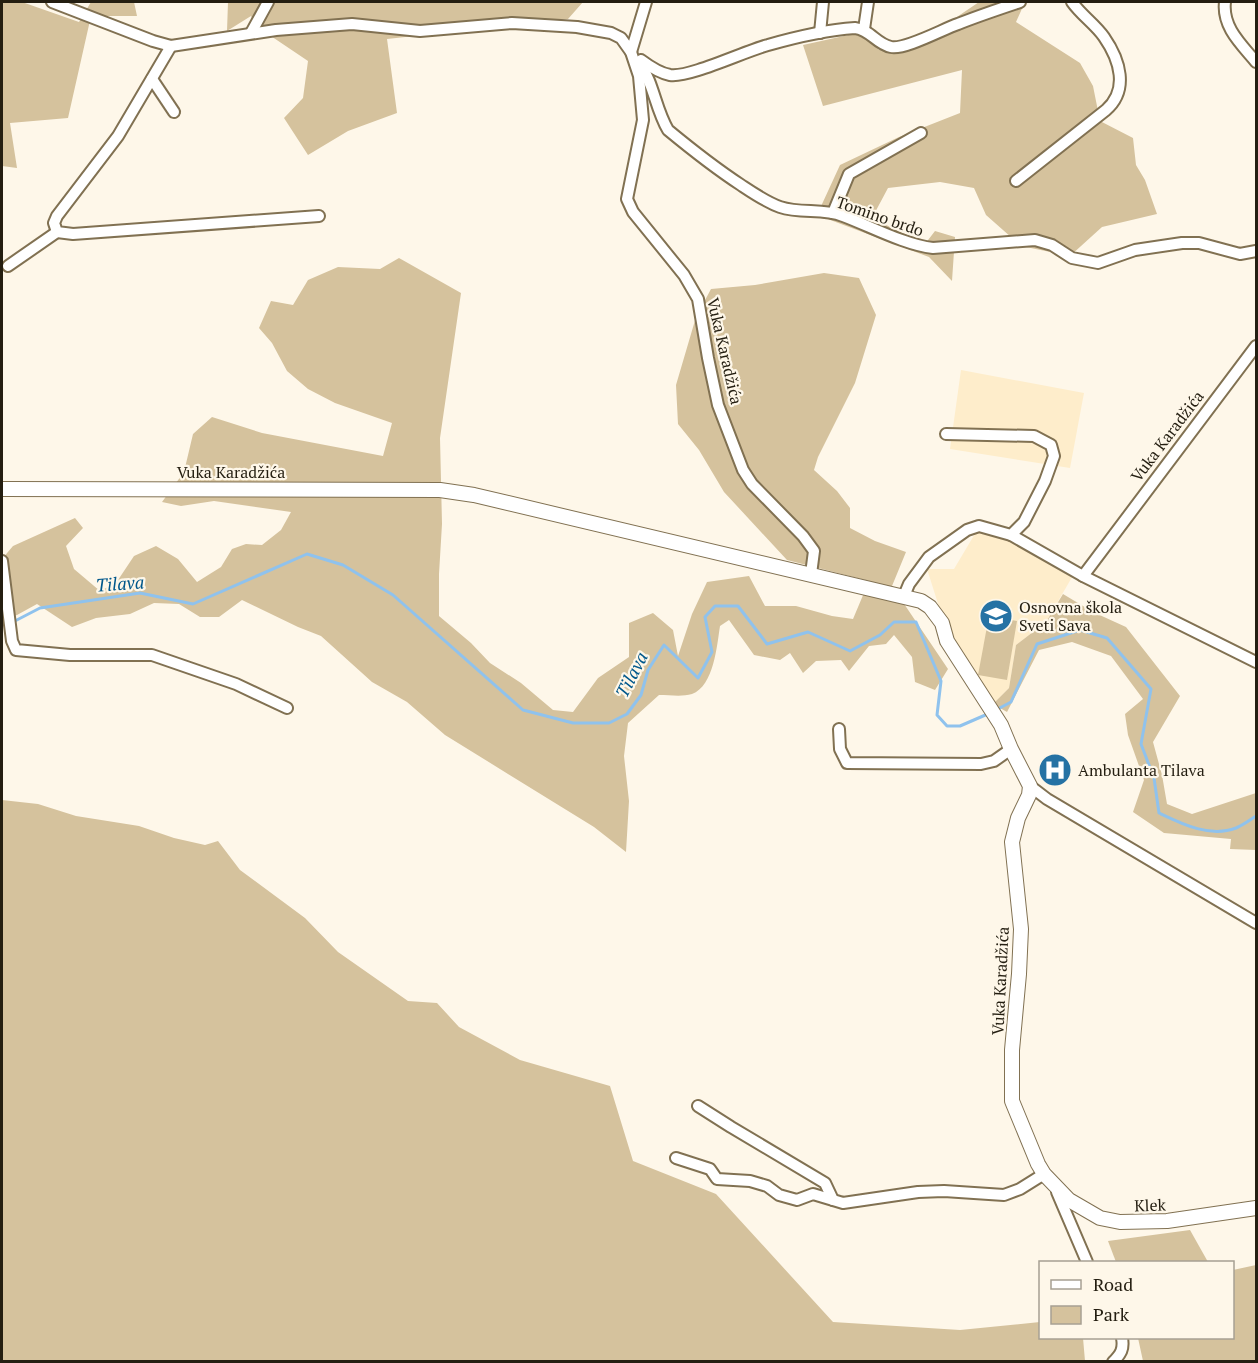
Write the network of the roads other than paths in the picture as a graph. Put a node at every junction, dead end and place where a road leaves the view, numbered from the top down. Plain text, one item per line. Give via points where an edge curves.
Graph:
1 (52, 2) edge
2 (268, 2) edge
3 (646, 2) edge
4 (823, 2) edge
5 (868, 2) edge
6 (1020, 2) edge
7 (1072, 2) edge
8 (1225, 2) edge
9 (864, 29) junction
10 (251, 33) junction
11 (820, 33) junction
12 (171, 45) junction
13 (632, 52) junction
14 (1257, 62) edge
15 (152, 79) junction
16 (174, 112) dead end
17 (921, 133) dead end
18 (1016, 181) dead end
19 (833, 213) junction
20 (319, 216) dead end
21 (57, 231) junction
22 (1257, 251) edge
23 (8, 266) dead end
24 (1257, 346) edge
25 (946, 434) dead end
26 (2, 489) edge
27 (1011, 535) junction
28 (2, 561) edge
29 (811, 574) junction
30 (1083, 576) junction
31 (904, 596) junction
32 (1257, 662) edge
33 (287, 708) dead end
34 (839, 729) dead end
35 (1011, 749) junction
36 (1030, 786) junction
37 (1257, 923) edge
38 (699, 1106) dead end
39 (676, 1158) dead end
40 (1044, 1174) junction
41 (1055, 1186) junction
42 (833, 1200) junction
43 (1257, 1208) edge
44 (1086, 1261) edge
45 (1122, 1339) edge
46 (1113, 1362) edge

1 - 12 street
2 - 10 street
3 - 13 street
4 - 11 street
5 - 9 street
6 - 9 street via 893,48
7 - 18 street via 1108,44 1120,77 1120,90 1113,104
8 - 14 street via 1227,23
9 - 11 street
10 - 12 street
10 - 13 street via 352,24 420,32 523,24 610,33 621,38
11 - 13 street via 766,45 687,73 670,75 652,68
12 - 15 street
13 - 19 street, Tomino brdo via 648,75 663,122 674,135 760,198 805,213
13 - 29 street, Vuka Karadžića via 639,76 643,120 627,199 698,299 718,405 743,470 814,550
15 - 16 street
15 - 21 street via 118,136 57,216
17 - 19 street via 849,174
19 - 22 street, Tomino brdo via 917,246 1035,240 1053,245 1072,258 1098,263 1135,250 1182,243 1199,243 1240,254
20 - 21 street via 73,234
21 - 23 street
24 - 30 street, Vuka Karadžića
25 - 27 street via 1034,436 1051,445 1054,456 1044,481 1024,522
26 - 29 street, Vuka Karadžića via 440,490
27 - 30 street
27 - 31 street via 980,526 967,530 928,557
28 - 33 street via 16,650 70,655 152,655 236,684
29 - 31 street, Vuka Karadžića
30 - 32 street
31 - 35 street, Vuka Karadžića via 930,607 942,623 947,641 1001,724
34 - 35 street via 840,749 847,763 981,764 994,761
35 - 36 street, Vuka Karadžića
36 - 37 street, Vuka Karadžića
36 - 40 street, Vuka Karadžića via 1012,842 1021,929 1011,1101
38 - 42 street via 825,1183
39 - 42 street via 710,1169 717,1179 750,1181 797,1200 813,1194
40 - 41 street, Vuka Karadžića
40 - 42 street via 1005,1195 944,1191 843,1203
41 - 43 street, Klek via 1081,1209 1120,1222 1167,1221
41 - 44 street, Vuka Karadžića
45 - 46 street via 1124,1347

